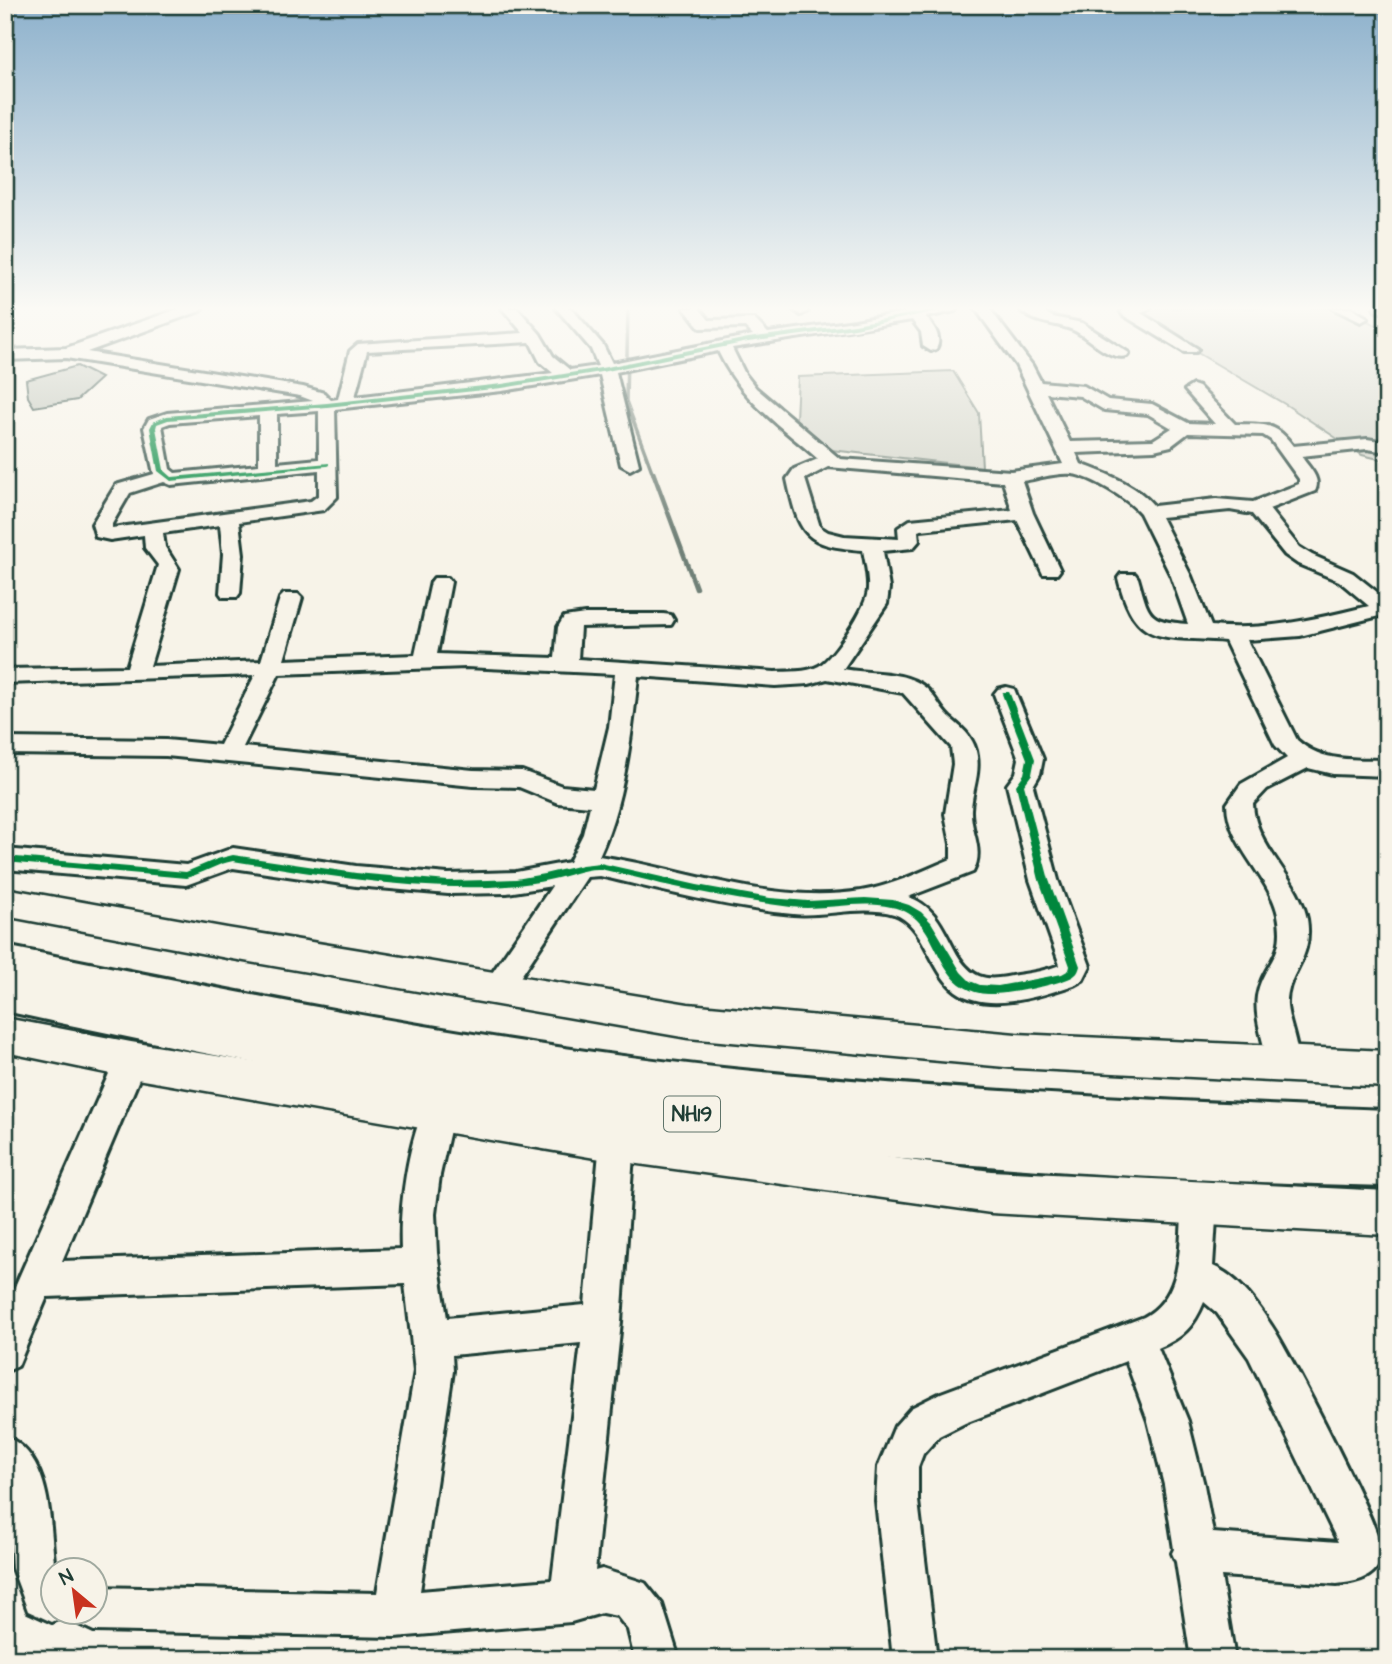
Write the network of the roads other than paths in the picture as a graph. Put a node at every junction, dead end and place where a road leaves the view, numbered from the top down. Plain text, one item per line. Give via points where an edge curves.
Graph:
1 (264, 386) edge
2 (344, 386) edge
3 (487, 386) edge
4 (611, 386) edge
5 (745, 386) edge
6 (1036, 387) joint
7 (1192, 390) dead end
8 (336, 404) junction
9 (268, 410) junction
10 (1184, 428) junction
11 (1230, 429) junction
12 (1387, 447) edge
13 (1064, 448) junction
14 (1289, 452) junction
15 (828, 461) junction
16 (327, 464) junction
17 (630, 465) dead end
18 (1074, 468) junction
19 (268, 470) junction
20 (164, 476) junction
21 (1011, 477) junction
22 (1254, 508) junction
23 (1149, 512) junction
24 (1023, 513) junction
25 (229, 519) junction
26 (153, 528) junction
27 (872, 544) junction
28 (1049, 570) dead end
29 (1128, 578) dead end
30 (441, 582) dead end
31 (230, 593) dead end
32 (291, 598) dead end
33 (1385, 608) edge
34 (663, 620) dead end
35 (1202, 632) junction
36 (1233, 635) junction
37 (425, 660) junction
38 (566, 664) junction
39 (271, 667) junction
40 (627, 668) junction
41 (827, 671) junction
42 (136, 673) junction
43 (5, 676) edge
44 (1006, 694) dead end
45 (5, 746) edge
46 (228, 753) junction
47 (1306, 760) junction
48 (1387, 768) edge
49 (605, 799) junction
50 (5, 859) edge
51 (580, 867) junction
52 (5, 902) edge
53 (857, 903) junction
54 (5, 963) edge
55 (496, 989) junction
56 (5, 993) edge
57 (5, 1035) edge
58 (131, 1060) junction
59 (1284, 1064) junction
60 (1387, 1069) edge
61 (438, 1112) junction
62 (1387, 1131) edge
63 (617, 1141) junction
64 (1387, 1164) edge
65 (1200, 1203) junction
66 (1387, 1213) edge
67 (420, 1266) junction
68 (1193, 1275) junction
69 (35, 1280) junction
70 (602, 1322) junction
71 (433, 1338) junction
72 (1136, 1339) junction
73 (5, 1353) edge
74 (5, 1456) edge
75 (1193, 1552) junction
76 (38, 1582) edge
77 (571, 1600) junction
78 (108, 1609) edge
79 (395, 1615) junction
80 (657, 1659) edge
81 (915, 1659) edge
82 (1213, 1659) edge

1 - 8 street
2 - 8 street
3 - 8 street
4 - 17 street
5 - 15 street
6 - 10 street via 1084,391 1104,405 1152,409
6 - 13 street
7 - 11 street
8 - 9 street
8 - 16 street
9 - 19 street
9 - 20 street via 167,418 155,423
10 - 11 street
10 - 13 street via 1154,444
11 - 14 street via 1267,430
12 - 14 street via 1367,444
13 - 18 street
14 - 22 street via 1308,479 1308,487
15 - 21 street
15 - 27 street via 796,479 811,529 826,539
16 - 19 street
16 - 25 street via 328,497 324,502 305,509
18 - 21 street
18 - 23 street via 1128,491
19 - 20 street via 180,480
20 - 26 street via 122,489 101,529 110,534
21 - 24 street
22 - 23 street via 1235,505
22 - 33 street via 1267,517 1295,554 1346,577
23 - 35 street
24 - 27 street via 917,524 908,528 906,544
24 - 28 street
25 - 26 street
25 - 31 street via 233,554
26 - 42 street via 155,548 169,569
27 - 41 street via 879,588 876,604
29 - 35 street via 1140,618 1147,624
30 - 37 street
32 - 39 street
33 - 36 street via 1291,631
34 - 38 street via 572,622
35 - 36 street
36 - 47 street via 1287,745
37 - 38 street
37 - 39 street
38 - 40 street
39 - 42 street
39 - 46 street
40 - 41 street via 775,680
40 - 49 street via 621,727
41 - 53 street via 916,690 936,718 961,741 964,752 957,817 967,856 963,865
42 - 43 street
44 - 53 street via 1031,759 1020,785 1044,880 1073,956 1073,972 1050,980 979,989 957,974 921,917 886,903
45 - 46 street
46 - 49 street via 522,779 558,794
47 - 48 street via 1321,765
47 - 59 street via 1262,781 1240,804 1242,825 1290,909 1294,937 1290,959 1272,1000
49 - 51 street via 596,834
50 - 51 street via 186,875 233,858 345,876 476,884 519,882
51 - 53 street via 600,866 729,896 799,904
51 - 55 street
52 - 55 main road
54 - 62 highway, NH19 via 319,1028 722,1088 1075,1118
55 - 59 main road via 688,1021 1016,1051
56 - 64 highway, NH19 via 389,1069 660,1111 959,1143
57 - 58 main road
58 - 61 main road
58 - 69 street
59 - 60 main road
61 - 63 main road
61 - 67 street via 418,1212
63 - 65 main road via 991,1192
63 - 70 street
65 - 66 main road
65 - 68 street
67 - 69 street
67 - 71 street
68 - 72 street via 1188,1297 1174,1319
68 - 75 street via 1230,1300 1262,1345 1357,1532 1361,1553 1355,1561 1337,1563
69 - 73 street
70 - 71 street
70 - 77 street
71 - 79 street via 434,1371
72 - 75 street via 1168,1421 1184,1485
72 - 81 street via 955,1407 925,1422 909,1440 898,1466 898,1501
74 - 76 street via 23,1484
75 - 82 street
77 - 79 street
77 - 80 street via 601,1591 629,1598 647,1619
78 - 79 street

